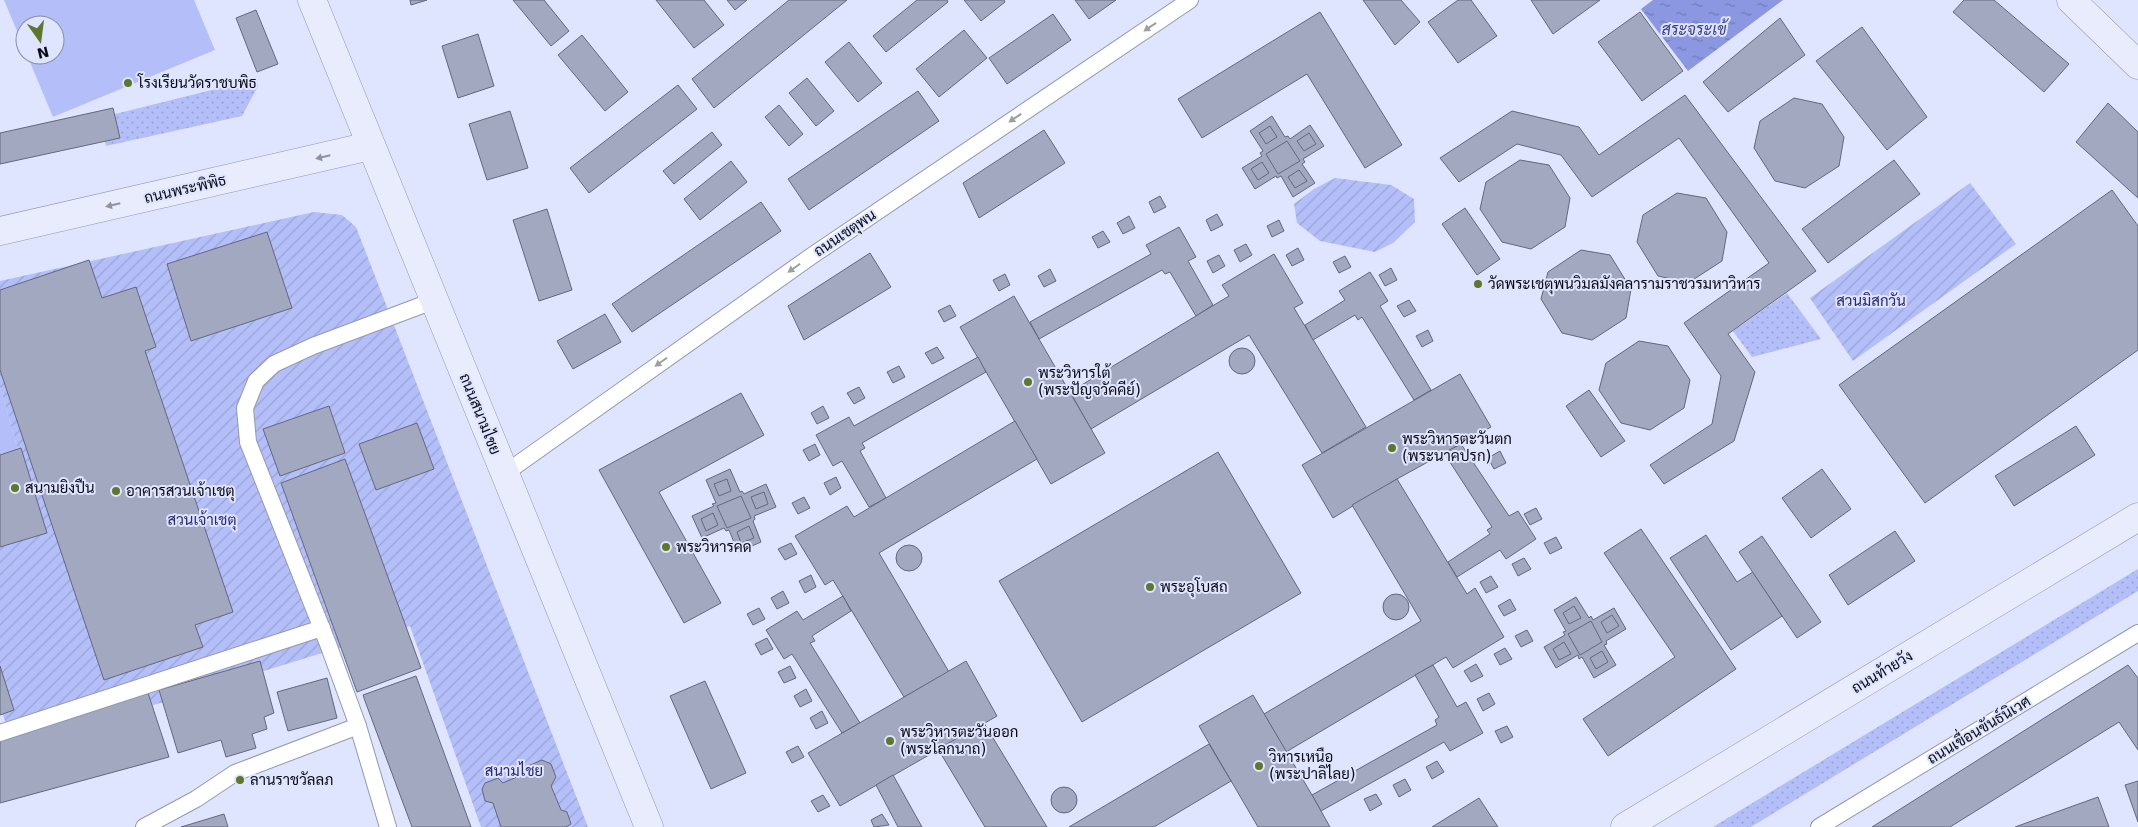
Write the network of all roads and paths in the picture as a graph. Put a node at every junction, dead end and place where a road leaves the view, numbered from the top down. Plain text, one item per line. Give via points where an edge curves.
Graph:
1 (312, 0) edge
2 (1190, 0) edge
3 (2071, 0) edge
4 (2138, 65) edge
5 (370, 146) junction
6 (0, 231) edge
7 (433, 301) junction
8 (504, 474) junction
9 (2138, 517) edge
10 (322, 628) junction
11 (2138, 633) edge
12 (358, 726) junction
13 (0, 733) edge
14 (144, 827) edge
15 (388, 827) edge
16 (649, 827) edge
17 (1625, 827) edge
18 (1819, 827) edge

1 - 5 street, ถนนสนามไชย
2 -> 8 lane, ถนนเชตุพน via 813,255
3 - 4 street
5 -> 6 street, ถนนพระพิพิธ
5 - 7 street, ถนนสนามไชย
7 - 8 street, ถนนสนามไชย
7 - 10 lane via 274,364 256,381 245,408 248,442
8 - 16 street, ถนนสนามไชย
9 - 17 street, ถนนท้ายวัง
10 - 12 lane
10 - 13 lane
11 - 18 lane, ถนนเขื่อนขันธ์นิเวศ
12 - 14 lane via 235,773
12 - 15 lane

